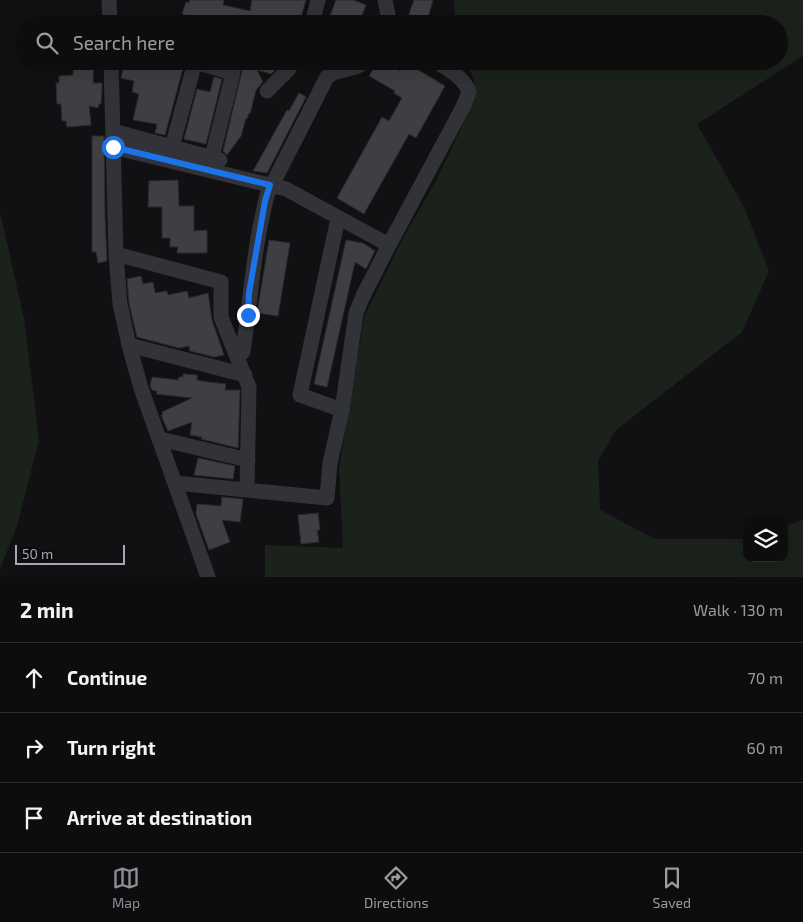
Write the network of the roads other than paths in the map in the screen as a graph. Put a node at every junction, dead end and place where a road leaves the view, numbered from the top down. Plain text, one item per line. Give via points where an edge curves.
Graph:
1 (109, 0) edge
2 (318, 0) edge
3 (385, 0) edge
4 (110, 15) edge
5 (314, 15) edge
6 (388, 15) edge
7 (111, 70) edge
8 (193, 70) edge
9 (223, 70) edge
10 (288, 70) edge
11 (342, 70) edge
12 (449, 70) edge
13 (267, 91) dead end
14 (113, 130) junction
15 (172, 146) junction
16 (113, 147) junction
17 (271, 185) junction
18 (337, 223) dead end
19 (389, 245) junction
20 (116, 254) junction
21 (129, 345) junction
22 (243, 352) dead end
23 (245, 375) junction
24 (342, 410) junction
25 (160, 440) junction
26 (248, 460) junction
27 (176, 483) junction
28 (247, 490) junction
29 (208, 577) edge

1 - 4 street
2 - 5 street
3 - 6 street
7 - 14 street
8 - 15 street
9 - 15 street via 233,73 216,158
10 - 13 street
11 - 17 street via 327,77
12 - 19 street via 466,83 469,92
14 - 15 street
14 - 16 street
16 - 17 street
16 - 20 street
17 - 19 street via 286,189
17 - 22 street via 265,201 249,293
18 - 24 street via 300,394
19 - 24 street via 356,313
20 - 21 street via 120,304
20 - 23 street via 221,282 221,317
21 - 23 street
21 - 25 street
23 - 26 street via 249,387
24 - 28 street via 330,462 327,498
25 - 26 street
25 - 27 street
26 - 28 street
27 - 28 street
27 - 29 street

